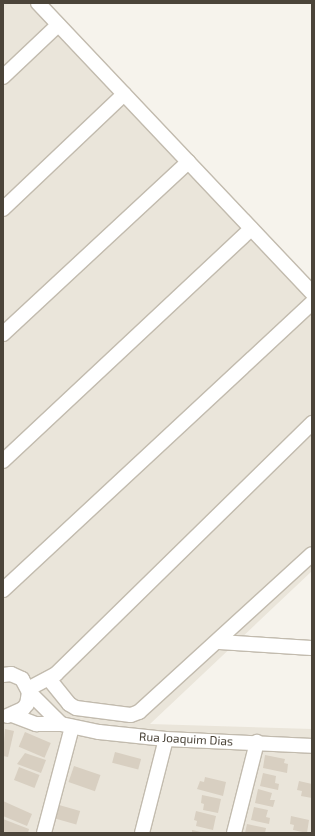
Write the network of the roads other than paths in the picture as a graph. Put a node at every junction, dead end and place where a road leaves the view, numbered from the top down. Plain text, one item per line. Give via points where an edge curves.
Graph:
1 (38, 3) edge
2 (58, 24) junction
3 (3, 77) edge
4 (124, 94) junction
5 (188, 162) junction
6 (3, 209) edge
7 (251, 228) junction
8 (312, 293) edge
9 (312, 303) edge
10 (3, 334) edge
11 (312, 423) edge
12 (3, 461) edge
13 (312, 554) edge
14 (3, 590) edge
15 (219, 642) junction
16 (312, 648) edge
17 (4, 674) edge
18 (49, 679) junction
19 (29, 690) junction
20 (8, 715) edge
21 (66, 725) junction
22 (166, 739) junction
23 (257, 742) junction
24 (312, 746) edge
25 (44, 833) edge
26 (142, 833) edge
27 (234, 833) edge

1 - 2 street
2 - 3 street
2 - 4 street
4 - 5 street
4 - 6 street
5 - 7 street
5 - 10 street
7 - 8 street
7 - 12 street
9 - 14 street
11 - 18 street
13 - 15 street
15 - 16 street
15 - 18 street via 145,708 131,715 76,708 69,704
17 - 19 street via 22,679
18 - 19 street
19 - 20 street via 27,704
19 - 21 street
20 - 21 street, Rua Joaquim Dias via 36,724
21 - 22 street, Rua Joaquim Dias via 99,732
21 - 25 street
22 - 23 street, Rua Joaquim Dias
22 - 26 street
23 - 24 street, Rua Joaquim Dias
23 - 27 street

